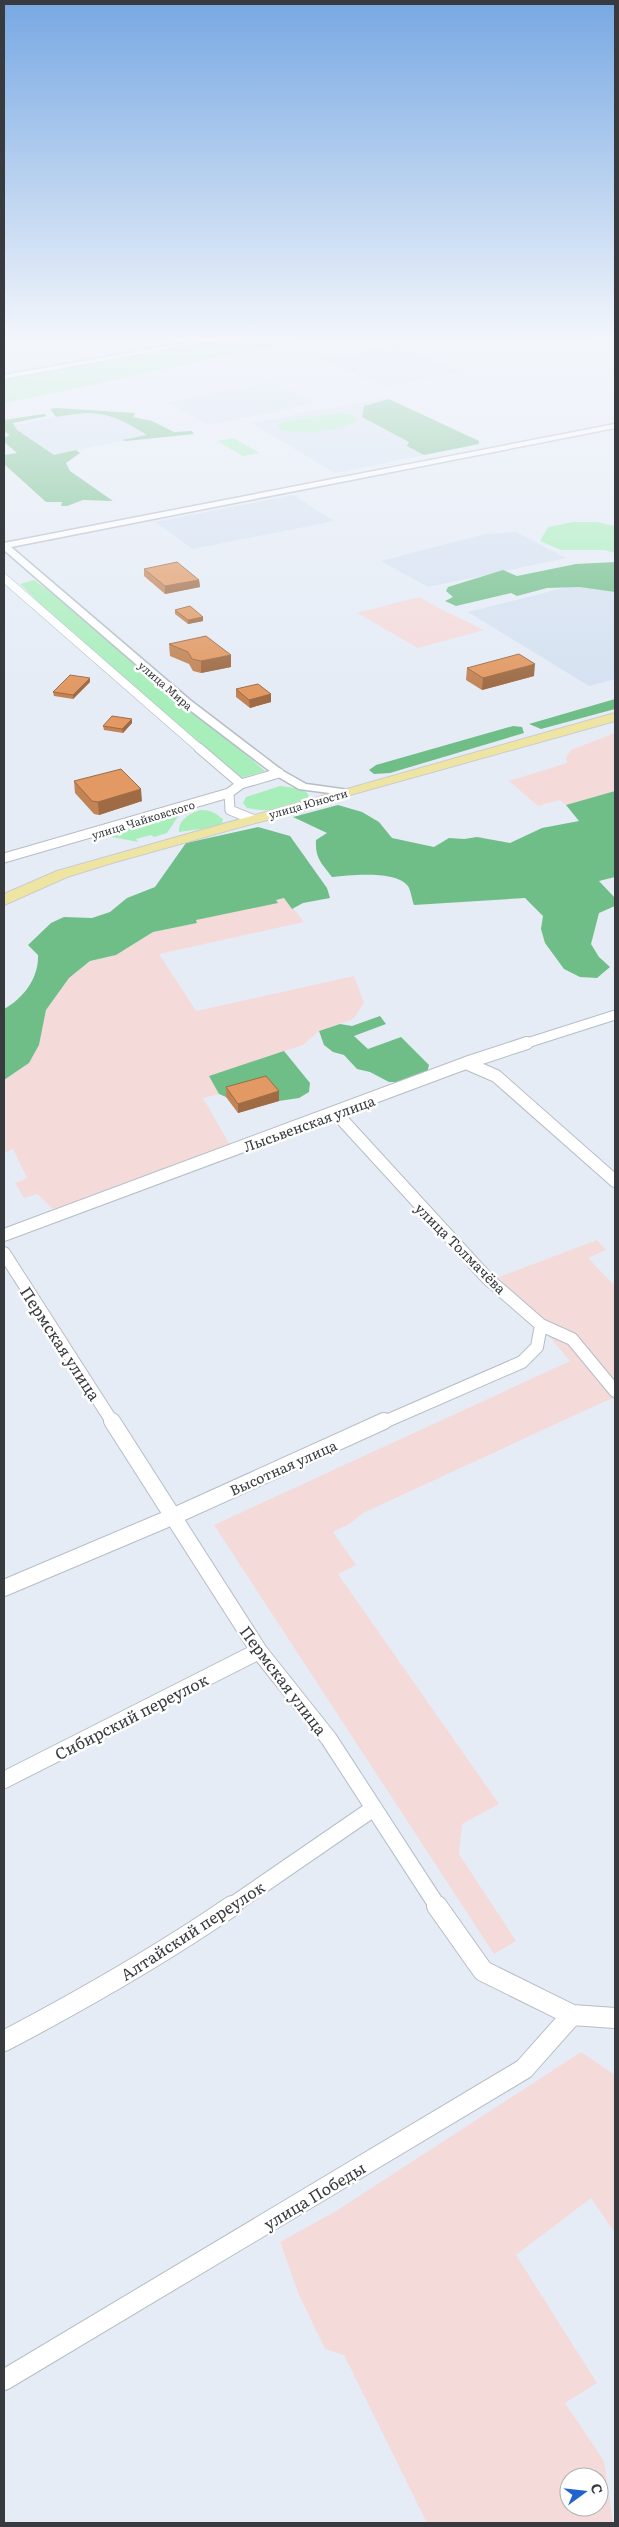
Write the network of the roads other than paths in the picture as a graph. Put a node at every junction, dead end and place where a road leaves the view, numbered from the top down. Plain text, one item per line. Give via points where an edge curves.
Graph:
1 (454, 457) edge
2 (4, 546) edge
3 (4, 578) edge
4 (615, 716) edge
5 (279, 773) junction
6 (241, 784) junction
7 (229, 792) junction
8 (345, 792) junction
9 (252, 818) junction
10 (4, 858) edge
11 (4, 900) edge
12 (615, 1014) edge
13 (466, 1063) junction
14 (336, 1113) junction
15 (615, 1180) edge
16 (4, 1235) edge
17 (4, 1253) edge
18 (541, 1325) junction
19 (615, 1391) edge
20 (172, 1517) junction
21 (4, 1588) edge
22 (259, 1652) junction
23 (4, 1780) edge
24 (374, 1808) junction
25 (572, 2015) junction
26 (615, 2018) edge
27 (4, 2041) edge
28 (4, 2380) edge

1 - 2 street
2 - 5 street, улица Мира via 192,707
3 - 6 street, улица Мира
4 - 8 main road, улица Юности
5 - 6 street, улица Чайковского
5 - 8 street, улица Мира via 303,787
6 - 7 street, улица Чайковского
7 - 9 street via 230,810
7 - 10 street, улица Чайковского
8 - 9 main road, улица Юности via 292,810
9 - 11 main road, улица Юности via 62,874
12 - 13 street, Лысьвенская улица
13 - 14 street, Лысьвенская улица
13 - 15 street via 496,1076
14 - 16 street, Лысьвенская улица
14 - 18 street, улица Толмачёва via 487,1278
17 - 20 street, Пермская улица
18 - 19 street, улица Толмачёва via 572,1339
18 - 20 street, Высотная улица via 537,1347 522,1362
20 - 21 street, Высотная улица
20 - 22 street, Пермская улица
22 - 23 street, Сибирский переулок
22 - 24 street, Пермская улица via 329,1740
24 - 25 street, Пермская улица via 410,1867 483,1971
24 - 27 street, Алтайский переулок via 192,1933
25 - 26 street
25 - 28 street, улица Победы via 524,2069

